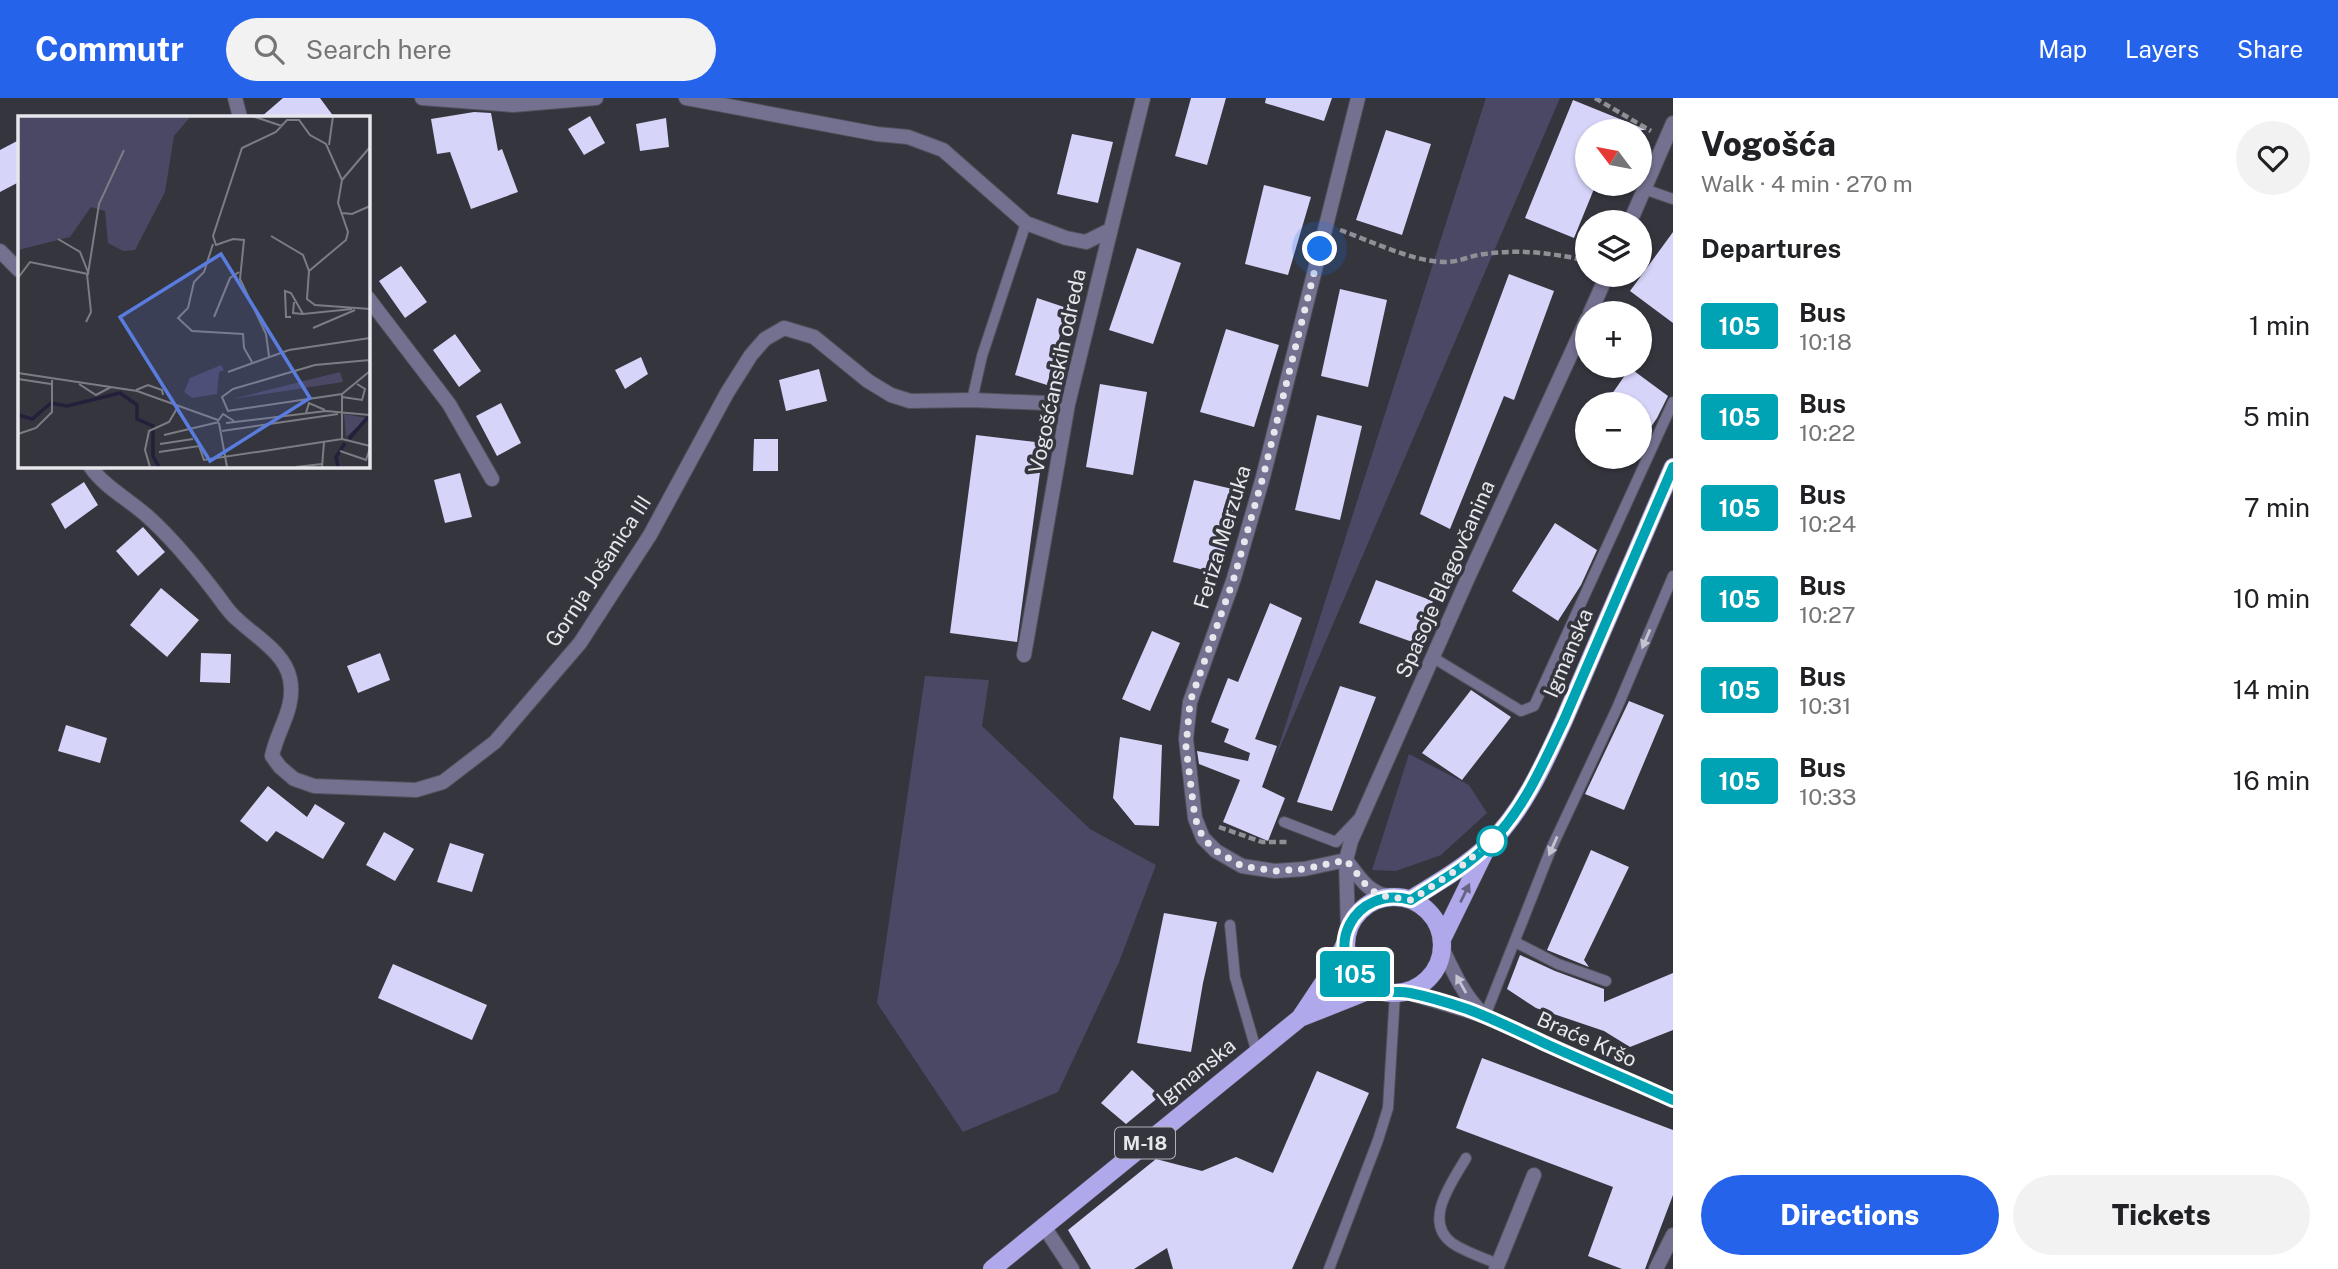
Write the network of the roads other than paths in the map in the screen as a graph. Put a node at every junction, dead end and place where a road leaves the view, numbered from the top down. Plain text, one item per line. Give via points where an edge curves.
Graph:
1 (235, 98) edge
2 (422, 98) edge
3 (596, 98) edge
4 (686, 98) edge
5 (1143, 98) edge
6 (1358, 98) edge
7 (240, 116) edge
8 (1673, 122) edge
9 (1652, 171) edge
10 (1652, 192) edge
11 (1673, 199) edge
12 (1026, 223) junction
13 (1110, 230) junction
14 (0, 251) edge
15 (18, 269) edge
16 (369, 299) edge
17 (1575, 344) edge
18 (971, 400) junction
19 (1673, 402) edge
20 (1068, 404) junction
21 (91, 467) edge
22 (1673, 467) edge
23 (492, 479) dead end
24 (1673, 576) edge
25 (1024, 655) dead end
26 (1432, 657) junction
27 (1362, 815) junction
28 (1284, 822) dead end
29 (1488, 846) junction
30 (1346, 860) junction
31 (1389, 896) junction
32 (1411, 900) junction
33 (1230, 925) dead end
34 (1346, 936) junction
35 (1515, 942) junction
36 (1442, 944) junction
37 (1606, 981) dead end
38 (1373, 989) junction
39 (1401, 993) junction
40 (1485, 1016) junction
41 (1300, 1018) junction
42 (1256, 1053) junction
43 (1673, 1100) edge
44 (1466, 1158) dead end
45 (1534, 1175) dead end
46 (1043, 1225) junction
47 (1673, 1235) edge
48 (1497, 1267) edge
49 (992, 1269) edge
50 (1072, 1269) edge
51 (1329, 1269) edge
52 (1656, 1269) edge

1 - 7 street
2 - 3 street via 513,105
4 - 12 street via 908,137 943,150
5 - 13 street, Vogošćanskih odreda
6 - 30 street, Feriza Merzuka via 1263,477 1234,578 1190,702 1186,747 1195,818 1203,838 1216,851 1242,866 1275,871
8 - 9 street
10 - 11 lane
12 - 13 street via 1086,242
12 - 18 lane
13 - 20 street, Vogošćanskih odreda
14 - 15 street
16 - 23 street via 449,404
17 - 26 street, Spasoje Blagovčanina
18 - 20 street, Gornja Jošanica III
18 - 21 street, Gornja Jošanica III via 910,401 868,381 814,337 784,328 765,339 727,393 650,535 580,643 495,742 443,782 416,789 314,786 280,767 272,756 292,696 290,677 279,657 235,618 147,516
19 - 26 lane via 1534,706 1521,711
20 - 25 street, Vogošćanskih odreda
22 - 29 main road, Igmanska via 1546,760 1516,813
24 -> 35 lane via 1551,849
26 - 27 street, Spasoje Blagovčanina
27 - 28 lane via 1336,842
27 - 30 street, Spasoje Blagovčanina
29 - 32 main road, Igmanska
36 -> 29 main road, Igmanska
30 - 31 street via 1366,885 1378,895
30 - 34 street
31 - 32 main road
31 - 34 main road, M-18 via 1354,916
32 - 36 main road via 1426,908 1437,922
33 - 42 lane via 1235,976
34 - 38 main road via 1352,971
34 - 41 main road, Igmanska / M-18 via 1334,967
35 - 37 lane
35 - 40 lane
36 - 39 main road via 1431,976
40 -> 36 street via 1471,1002
38 - 39 main road
38 - 41 main road, Igmanska / M-18
39 - 40 street, Braće Kršo
39 - 51 lane via 1388,1108
40 - 43 street, Braće Kršo
41 - 42 main road, Igmanska / M-18
42 - 46 main road, Igmanska / M-18
44 - 48 lane via 1440,1208 1440,1228 1451,1242
45 - 48 street
46 - 49 main road, Igmanska / M-18
46 - 50 street
47 - 52 street

